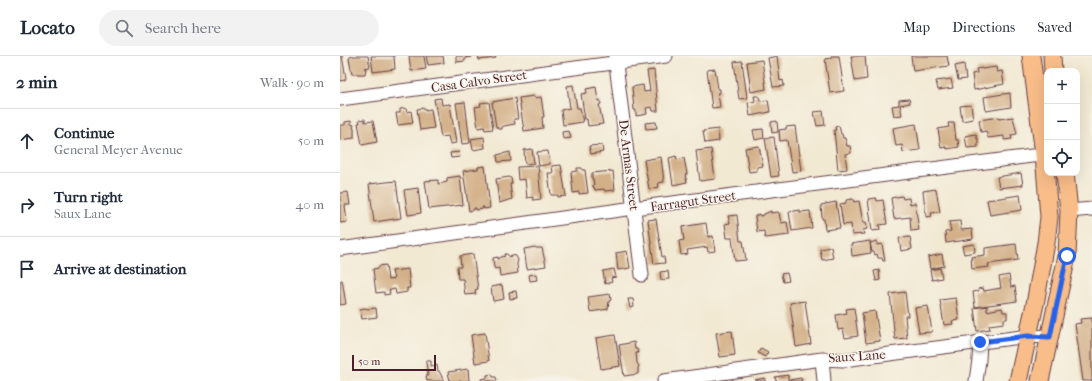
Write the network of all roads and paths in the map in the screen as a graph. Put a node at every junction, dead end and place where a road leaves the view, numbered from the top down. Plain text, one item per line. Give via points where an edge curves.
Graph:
1 (666, 56) edge
2 (1031, 56) edge
3 (1052, 56) edge
4 (615, 59) edge
5 (1054, 68) edge
6 (340, 99) edge
7 (1044, 147) edge
8 (1044, 154) edge
9 (1047, 176) edge
10 (1065, 176) edge
11 (634, 208) junction
12 (1092, 209) edge
13 (1069, 211) junction
14 (340, 249) edge
15 (642, 275) dead end
16 (1028, 336) junction
17 (1050, 337) junction
18 (980, 342) junction
19 (822, 359) junction
20 (664, 381) edge
21 (824, 381) edge
22 (976, 381) edge
23 (1018, 381) edge
24 (1040, 381) edge

1 - 4 street, Casa Calvo Street
2 - 7 main road
3 - 5 main road
4 - 6 street, Casa Calvo Street
4 - 11 street, De Armas Street
8 - 11 street, Farragut Street
9 - 16 main road via 1050,217
10 - 13 main road
11 - 14 street, Farragut Street
11 - 15 street, De Armas Street
12 - 13 street
13 - 17 main road via 1067,256
16 - 17 street, Saux Lane
16 - 18 street, Saux Lane
16 - 23 main road
17 - 24 main road
18 - 19 street, Saux Lane via 843,360
18 - 22 street
19 - 20 street, Saux Lane
19 - 21 street

